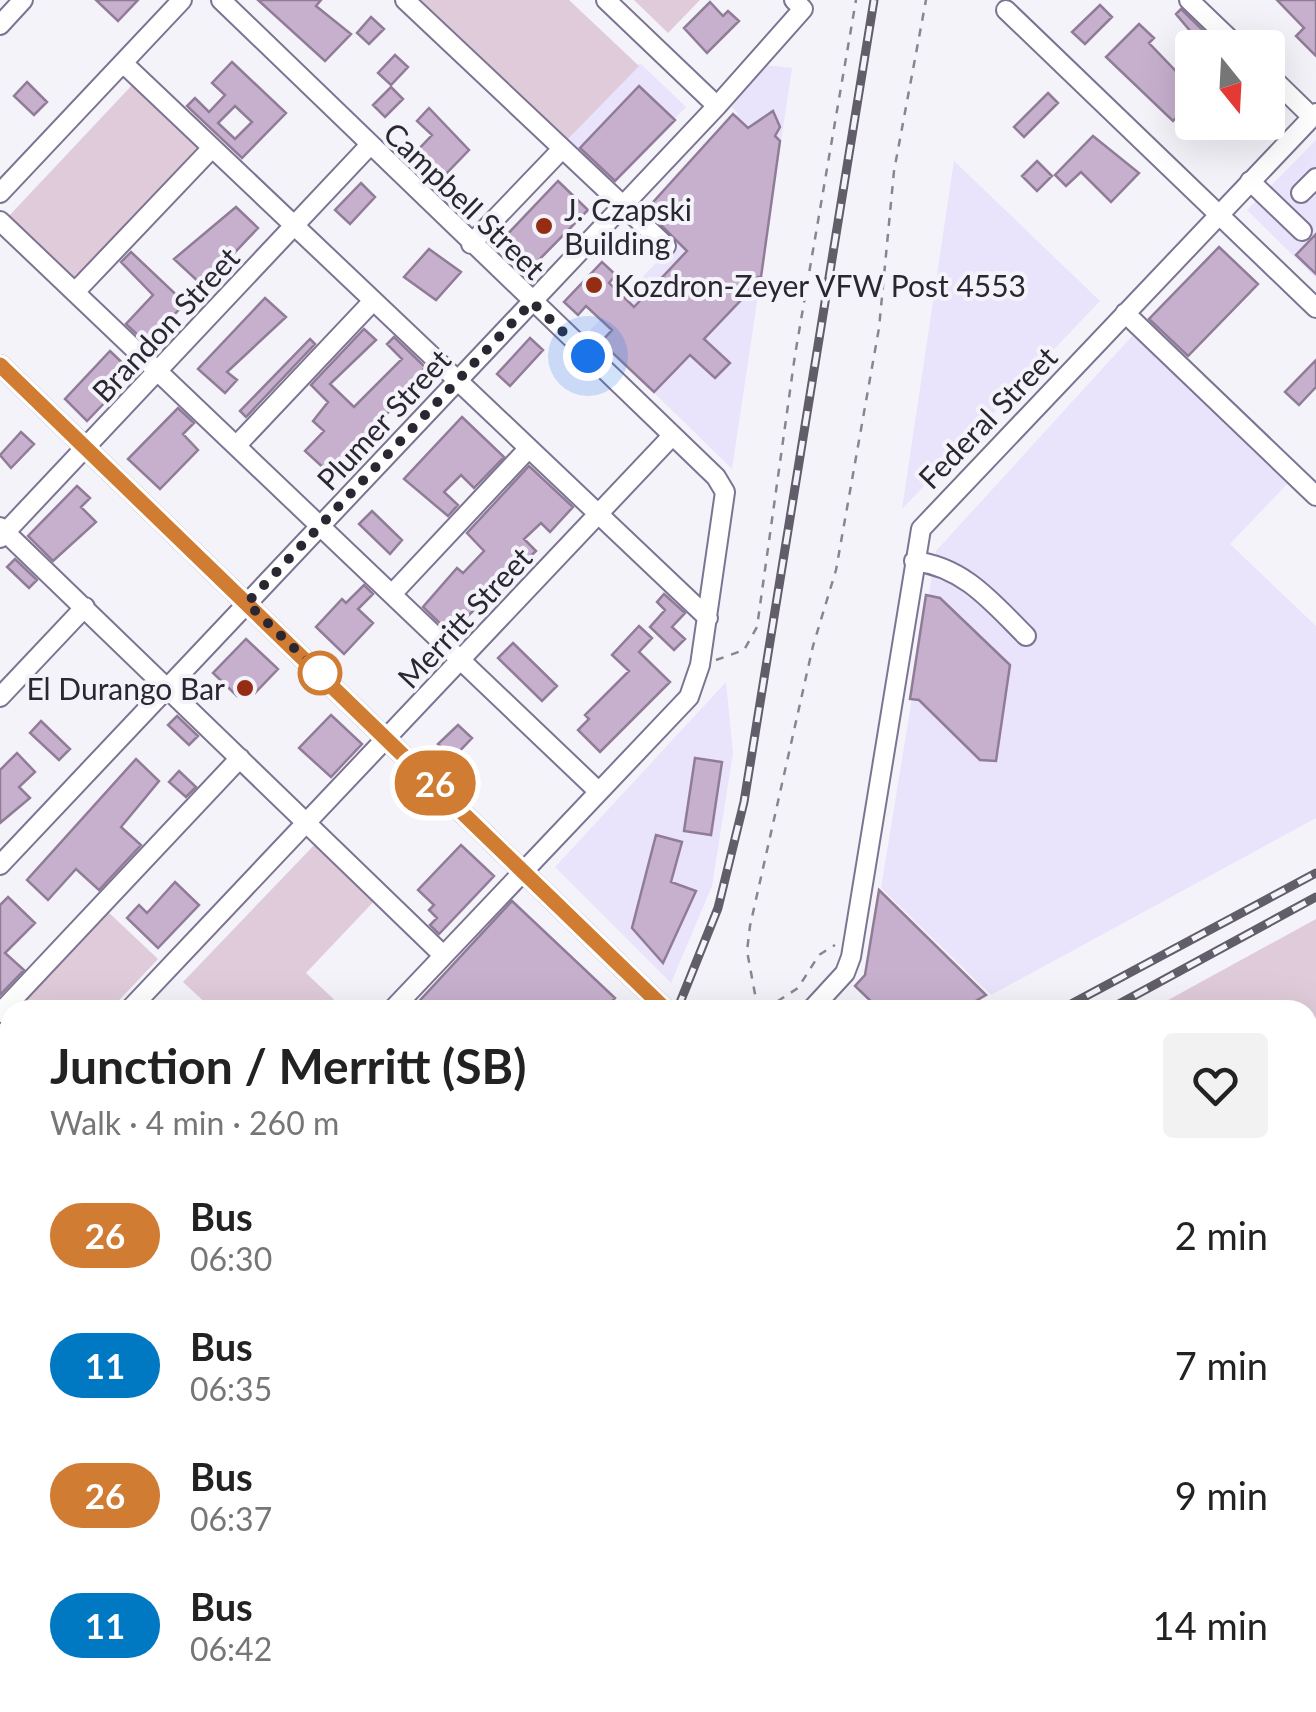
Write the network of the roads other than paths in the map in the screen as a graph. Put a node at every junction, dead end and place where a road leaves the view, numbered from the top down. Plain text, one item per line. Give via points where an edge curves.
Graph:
1 (22, 0) edge
2 (182, 0) edge
3 (221, 0) edge
4 (405, 0) edge
5 (606, 0) edge
6 (1188, 0) edge
7 (798, 4) edge
8 (1006, 10) dead end
9 (0, 25) edge
10 (1220, 30) edge
11 (123, 62) junction
12 (1285, 89) edge
13 (716, 106) junction
14 (1314, 114) edge
15 (369, 146) junction
16 (212, 148) junction
17 (562, 148) junction
18 (1316, 178) edge
19 (1250, 181) junction
20 (0, 193) edge
21 (1302, 193) dead end
22 (622, 206) junction
23 (1220, 212) junction
24 (0, 220) edge
25 (294, 226) junction
26 (1302, 232) dead end
27 (471, 244) junction
28 (666, 246) dead end
29 (75, 292) junction
30 (373, 301) junction
31 (532, 302) junction
32 (1316, 308) edge
33 (1125, 313) junction
34 (0, 365) edge
35 (158, 372) junction
36 (457, 380) junction
37 (672, 436) junction
38 (236, 446) junction
39 (86, 448) junction
40 (528, 449) junction
41 (1316, 496) edge
42 (597, 516) junction
43 (320, 526) junction
44 (2, 532) edge
45 (914, 561) junction
46 (392, 594) junction
47 (247, 603) junction
48 (85, 607) junction
49 (708, 618) junction
50 (1026, 636) dead end
51 (461, 660) junction
52 (168, 686) junction
53 (0, 697) edge
54 (388, 738) junction
55 (240, 758) junction
56 (598, 791) junction
57 (308, 824) junction
58 (0, 865) edge
59 (524, 869) junction
60 (443, 956) junction
61 (12, 1000) edge
62 (140, 1000) edge
63 (401, 1000) edge
64 (656, 1000) edge
65 (820, 1000) edge

1 - 9 street
2 - 11 street
3 - 15 street, Campbell Street
4 - 17 street
5 - 13 street
6 - 10 street
7 - 13 street, Plumer Street
8 - 23 street
11 - 16 street
11 - 20 street
12 - 14 street
13 - 22 street, Plumer Street
14 - 19 street, Federal Street
15 - 25 street, Brandon Street
15 - 27 street, Campbell Street
16 - 25 street
16 - 29 street
17 - 22 street
17 - 27 street
18 - 21 street
19 - 23 street, Federal Street
19 - 26 street
22 - 28 street
22 - 31 street, Plumer Street
23 - 32 street
23 - 33 street, Federal Street
24 - 29 street
25 - 30 street
25 - 35 street, Brandon Street
27 - 31 street, Campbell Street
29 - 35 street
30 - 36 street
30 - 38 street
31 - 36 street, Plumer Street
31 - 37 street, Campbell Street
33 - 41 street
33 - 45 street, Federal Street via 936,509 920,529
34 - 39 street
35 - 38 street
35 - 39 street, Brandon Street
36 - 40 street
36 - 43 street, Plumer Street
37 - 42 street, Merritt Street
37 - 49 street, Campbell Street via 716,477 724,499
38 - 43 street
39 - 44 street, Brandon Street
39 - 47 street
40 - 42 street
40 - 46 street
42 - 49 street
42 - 51 street, Merritt Street
43 - 46 street
43 - 47 street, Plumer Street
44 - 48 street
45 - 50 street via 972,581
45 - 65 street, Federal Street via 856,930 846,973
46 - 51 street
47 - 52 street, Plumer Street
47 - 54 street
48 - 52 street
48 - 53 street
49 - 56 street via 689,697
51 - 54 street, Merritt Street
51 - 56 street
52 - 55 street
52 - 58 street, Plumer Street
54 - 57 street, Merritt Street
54 - 59 street
55 - 57 street
55 - 61 street
56 - 59 street
57 - 60 street
57 - 62 street, Merritt Street
59 - 60 street
59 - 64 street
60 - 63 street

